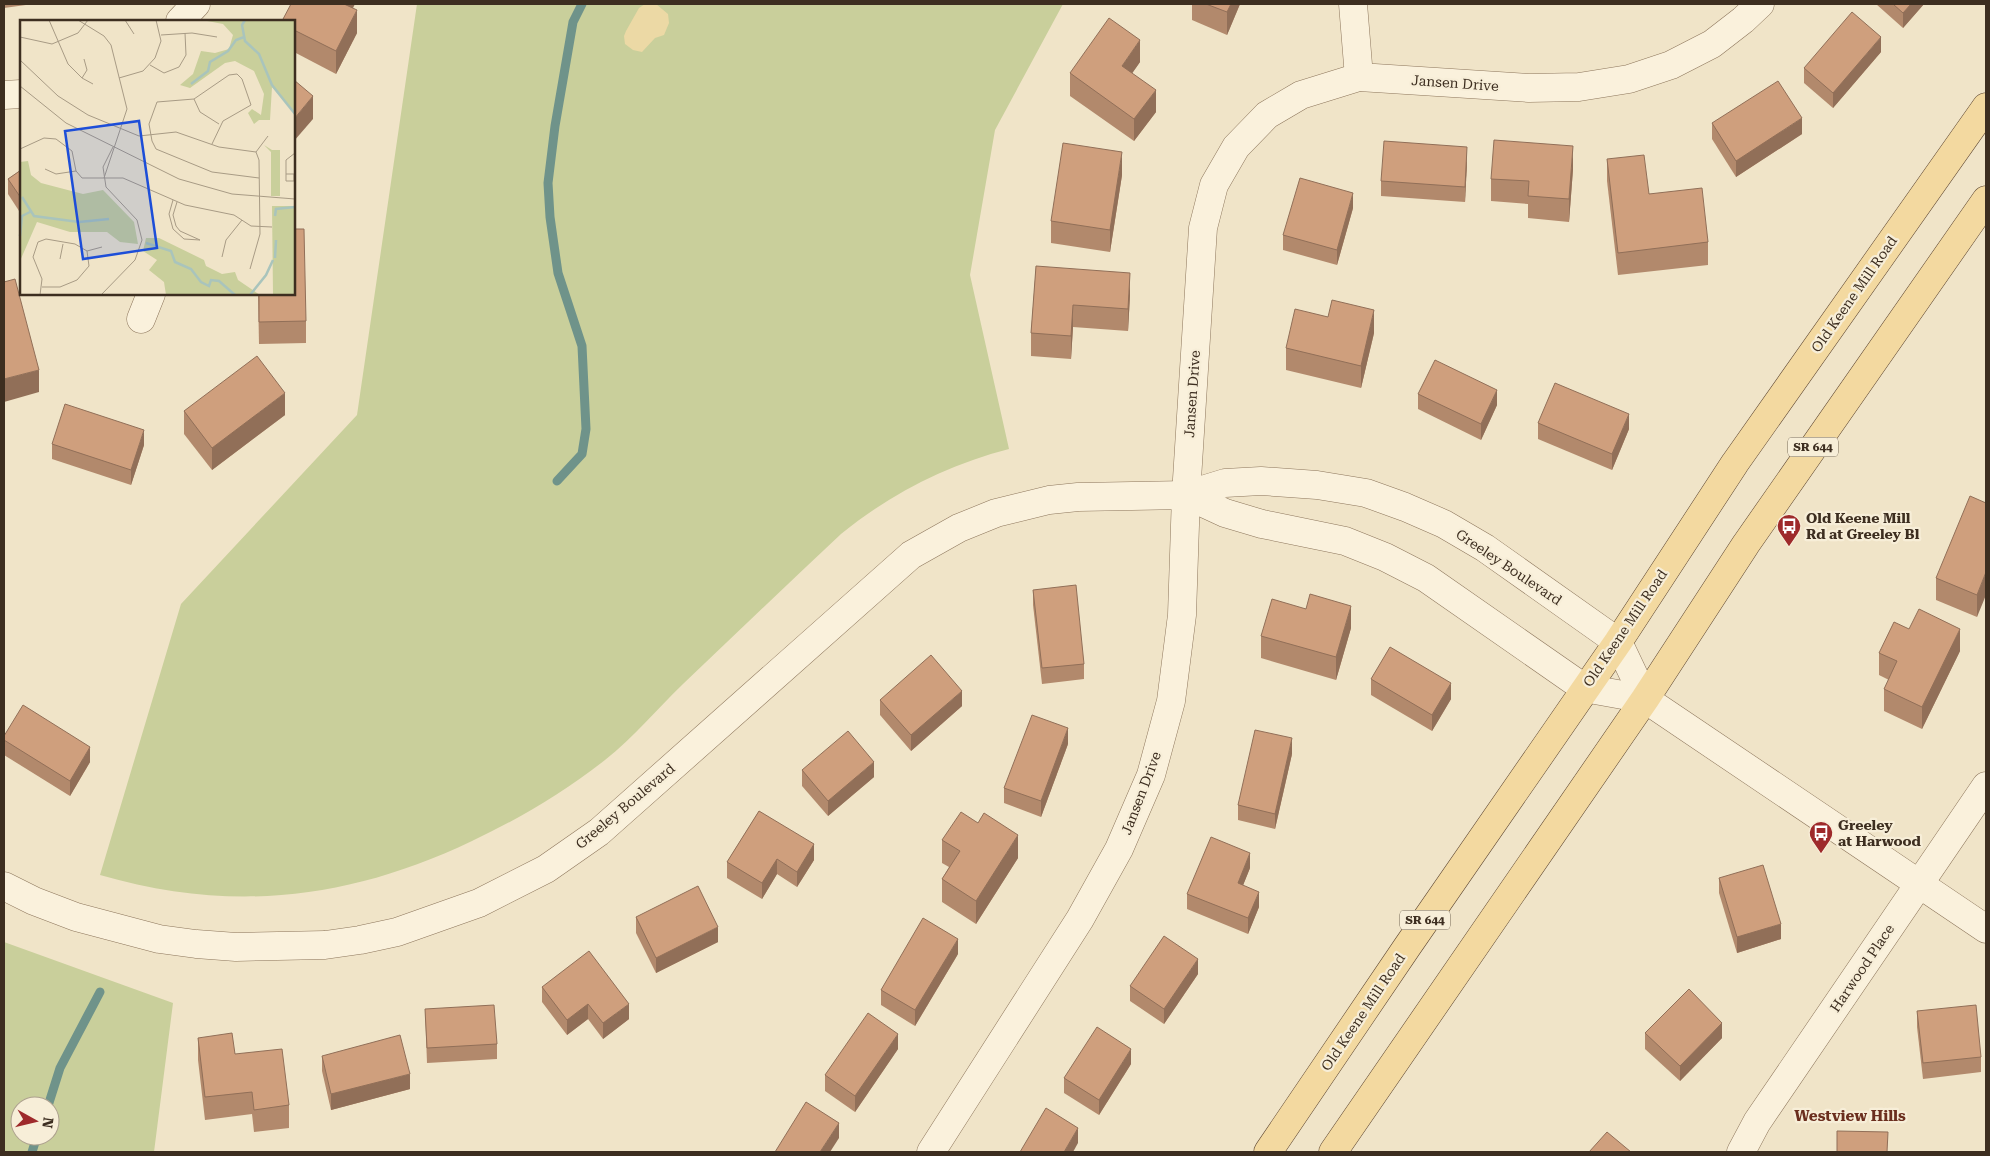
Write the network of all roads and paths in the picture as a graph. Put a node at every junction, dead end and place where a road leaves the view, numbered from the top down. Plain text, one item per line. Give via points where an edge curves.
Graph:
1 (196, 4) edge
2 (1353, 4) edge
3 (1760, 4) edge
4 (181, 20) edge
5 (1359, 77) junction
6 (20, 94) edge
7 (4, 95) edge
8 (1986, 107) edge
9 (1986, 200) edge
10 (151, 295) edge
11 (140, 319) dead end
12 (1186, 495) junction
13 (1618, 642) junction
14 (1584, 688) junction
15 (1645, 699) junction
16 (1986, 786) edge
17 (1919, 884) junction
18 (4, 886) edge
19 (1986, 929) edge
20 (930, 1152) edge
21 (1268, 1152) edge
22 (1333, 1152) edge
23 (1741, 1152) edge

1 - 4 street
2 - 5 street
3 - 5 street, Jansen Drive via 1712,44 1672,65 1629,78 1579,86 1529,88
5 - 12 street, Jansen Drive via 1301,95 1267,115 1236,147 1214,185 1203,228
6 - 7 street
8 - 13 main road, Old Keene Mill Road / SR 644 via 1735,463
9 - 15 main road, SR 644 via 1746,544
10 - 11 street
12 - 13 street, Greeley Boulevard via 1225,483 1261,482 1317,485 1366,493 1444,524 1468,538
12 - 14 street, Greeley Boulevard via 1225,513 1346,541 1385,557 1426,578
12 - 18 street, Greeley Boulevard via 1049,500 996,513 936,539 887,575 599,832 546,869 479,902 397,932 326,946 196,944 159,939 76,917
12 - 20 street, Jansen Drive via 1182,615 1170,701 1151,775 1119,849 1080,919
13 - 14 main road, Old Keene Mill Road / SR 644
13 - 15 street, Greeley Boulevard
14 - 15 street, Greeley Boulevard
14 - 21 main road, Old Keene Mill Road / SR 644
15 - 17 street, Greeley Boulevard
15 - 22 main road, SR 644
16 - 17 street, Harwood Place
17 - 19 street, Greeley Boulevard
17 - 23 street, Harwood Place via 1757,1122

